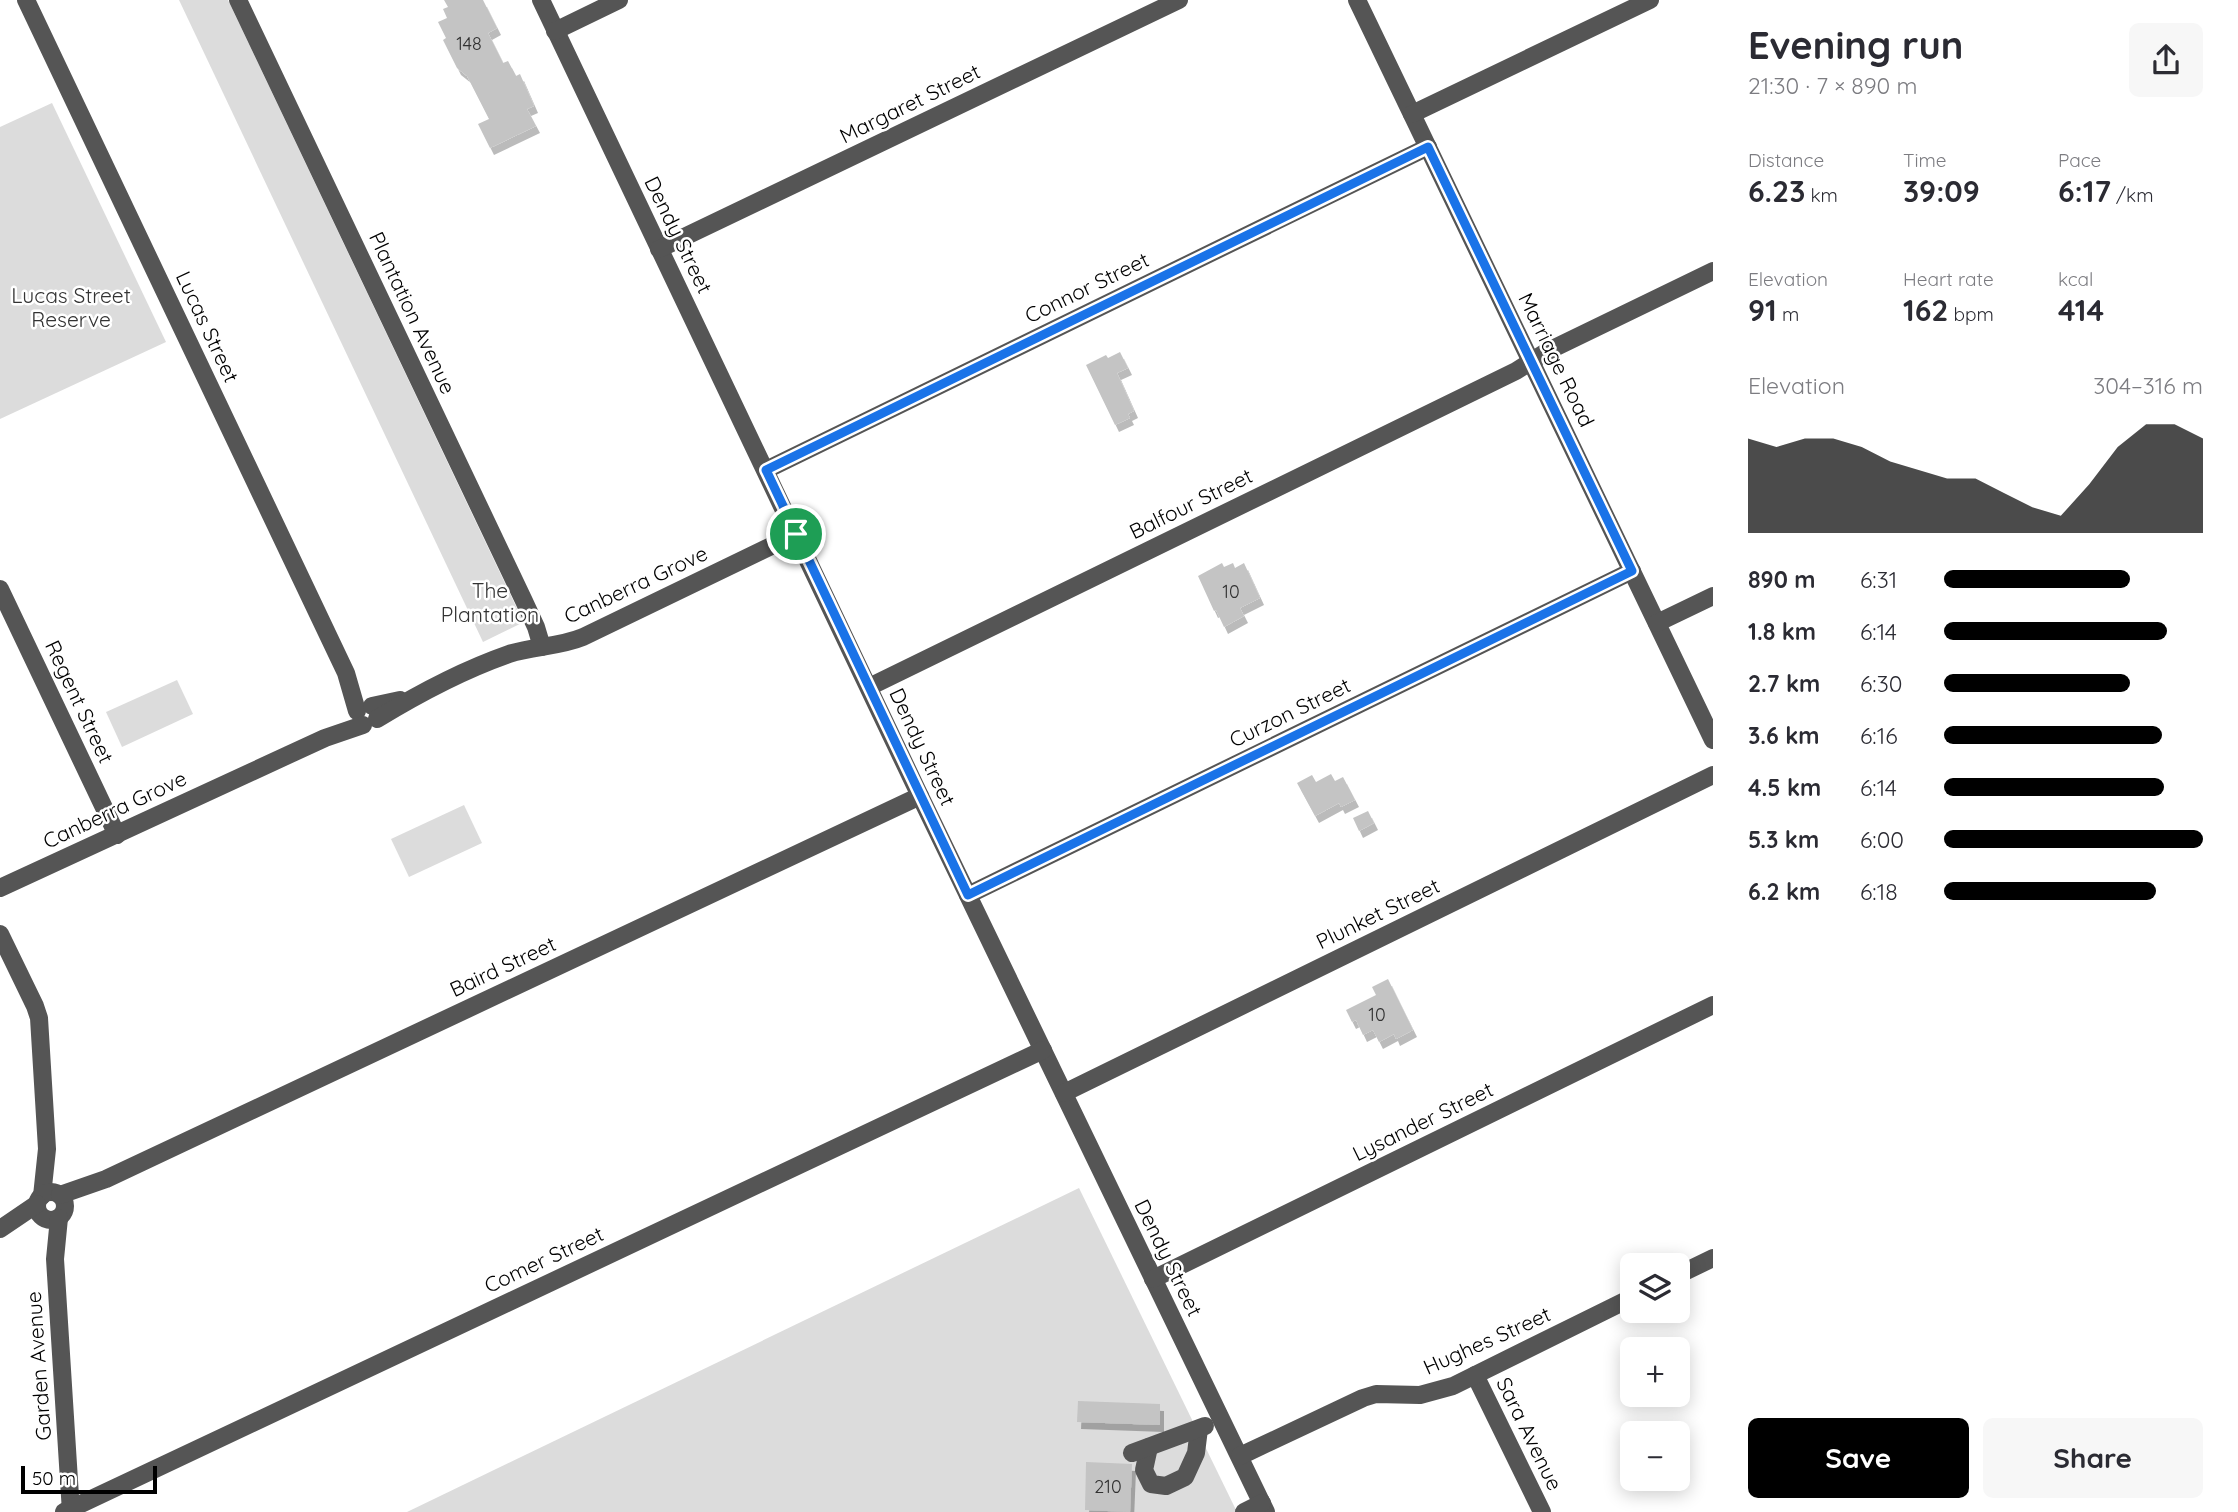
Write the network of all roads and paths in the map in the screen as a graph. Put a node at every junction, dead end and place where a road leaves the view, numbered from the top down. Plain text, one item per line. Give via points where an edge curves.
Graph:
1 (26, 0) edge
2 (239, 0) edge
3 (541, 0) edge
4 (619, 0) edge
5 (1179, 0) edge
6 (1357, 0) edge
7 (1650, 0) edge
8 (555, 31) junction
9 (1412, 114) junction
10 (1428, 147) junction
11 (659, 249) junction
12 (1713, 271) edge
13 (1531, 361) junction
14 (766, 470) junction
15 (796, 534) junction
16 (1632, 571) junction
17 (0, 589) edge
18 (1713, 596) edge
19 (1657, 623) junction
20 (542, 647) junction
21 (869, 687) junction
22 (366, 714) junction
23 (1713, 740) edge
24 (1713, 775) edge
25 (920, 796) junction
26 (117, 835) junction
27 (0, 888) edge
28 (968, 895) junction
29 (0, 934) edge
30 (1713, 1005) edge
31 (1043, 1050) junction
32 (1064, 1093) junction
33 (51, 1206) junction
34 (1, 1228) edge
35 (1713, 1258) edge
36 (1690, 1269) edge
37 (1153, 1279) junction
38 (1620, 1303) edge
39 (1475, 1375) junction
40 (1221, 1418) junction
41 (1199, 1429) junction
42 (1240, 1456) junction
43 (1264, 1507) edge
44 (69, 1511) edge
45 (1244, 1512) edge
46 (1542, 1512) edge

1 - 22 street, Lucas Street
2 - 20 street, Plantation Avenue
3 - 8 street, Dendy Street
4 - 8 street
5 - 11 street, Margaret Street
6 - 9 street, Marriage Road
7 - 9 street
8 - 11 street, Dendy Street
9 - 10 street, Marriage Road
10 - 13 street, Marriage Road
10 - 14 street, Connor Street
11 - 14 street, Dendy Street
12 - 13 street, Balfour Street
13 - 16 street, Marriage Road
13 - 21 street, Balfour Street
14 - 15 street, Dendy Street
15 - 20 street, Canberra Grove via 583,637
15 - 21 street, Dendy Street
16 - 19 street, Marriage Road
16 - 28 street, Curzon Street
17 - 26 street, Regent Street
18 - 19 street
19 - 23 street, Marriage Road
20 - 22 street, Canberra Grove via 501,657
21 - 25 street, Dendy Street
22 - 26 street, Canberra Grove
24 - 32 street, Plunket Street
25 - 28 street, Dendy Street
25 - 33 street, Baird Street
26 - 27 street, Canberra Grove
28 - 31 street, Dendy Street
29 - 33 street, Garden Avenue via 38,1018
30 - 37 street, Lysander Street
31 - 32 street, Dendy Street
31 - 44 street, Comer Street
32 - 37 street, Dendy Street
33 - 34 street, Baird Street
33 - 44 street, Garden Avenue
35 - 36 street
37 - 40 street, Dendy Street
38 - 39 street, Hughes Street
39 - 42 street, Hughes Street via 1435,1392 1363,1398
39 - 46 street, Sara Avenue
40 - 41 street
40 - 42 street, Dendy Street
41 - 41 street via 1141,1450 1151,1484 1166,1486 1185,1477 1196,1453
42 - 43 street, Dendy Street
43 - 45 street

